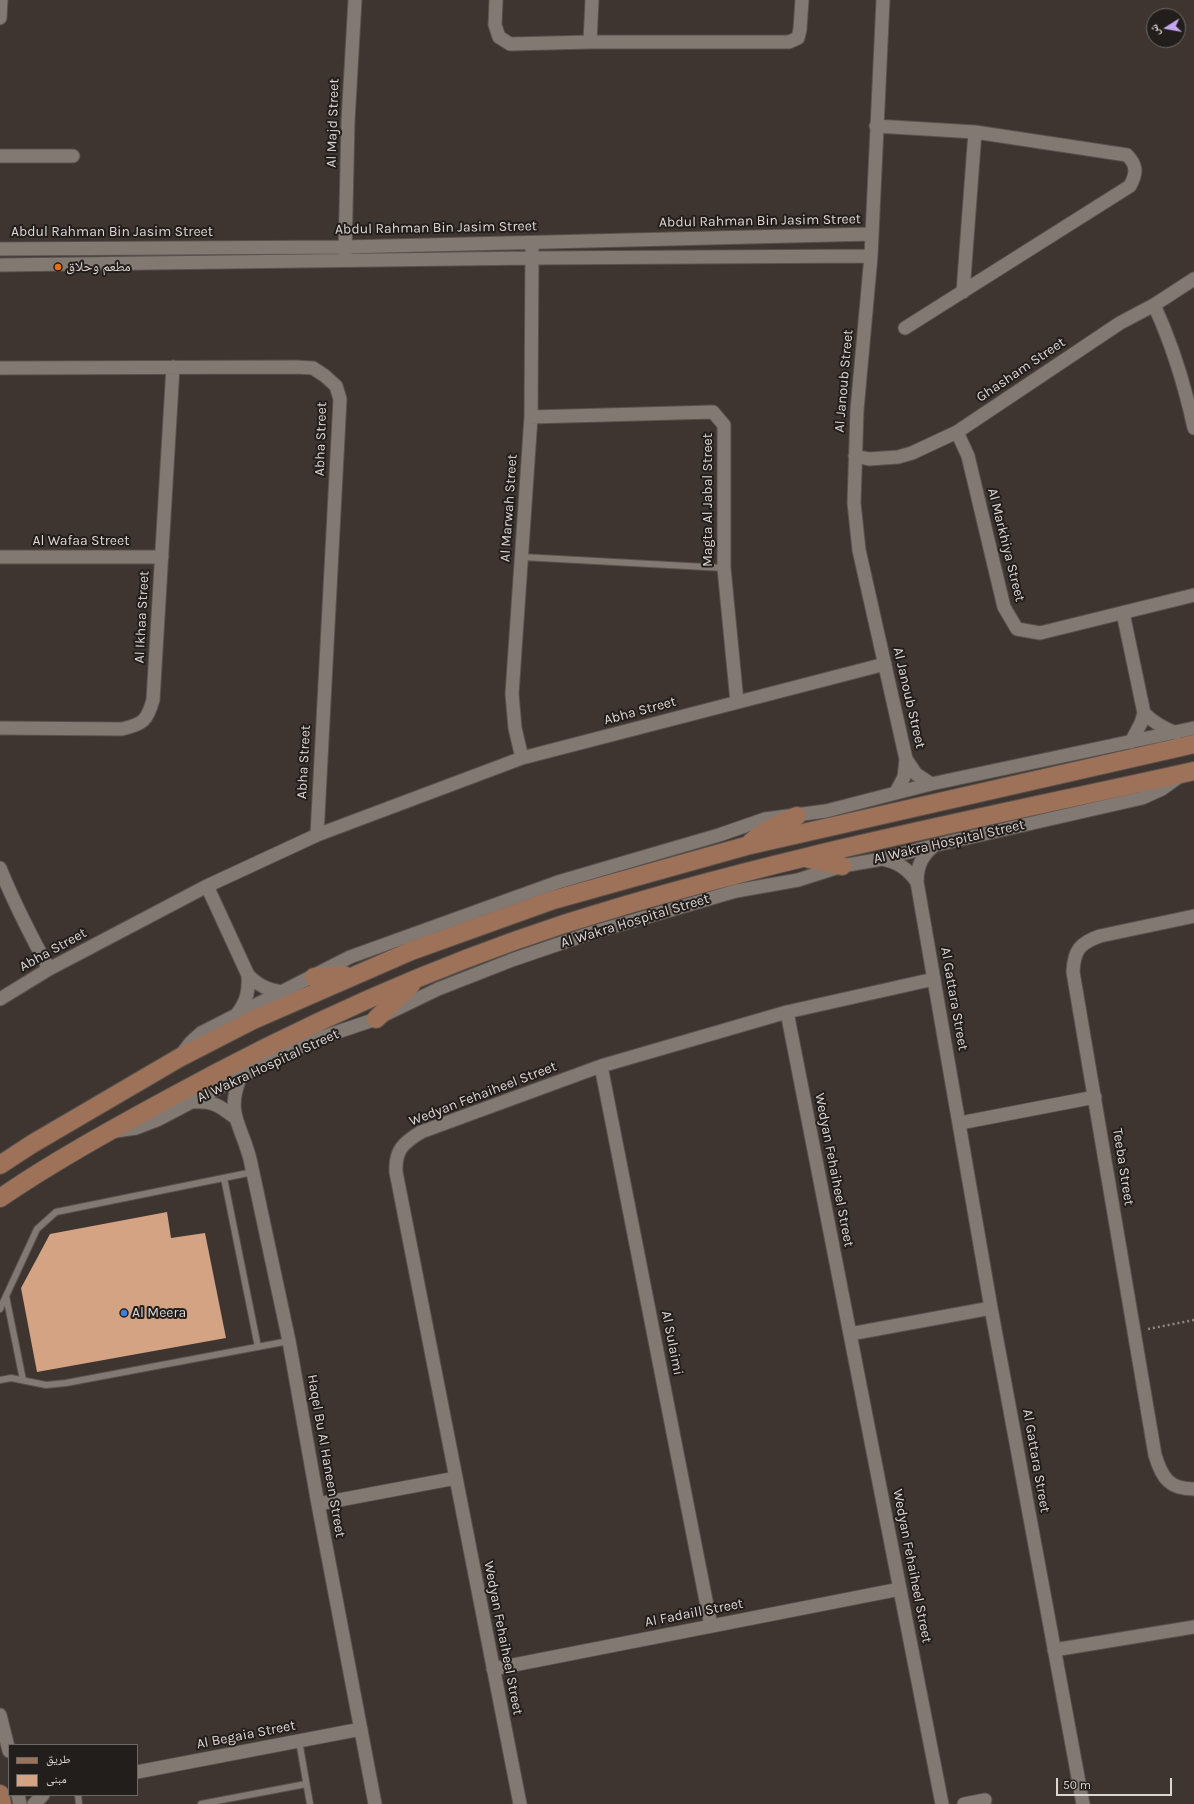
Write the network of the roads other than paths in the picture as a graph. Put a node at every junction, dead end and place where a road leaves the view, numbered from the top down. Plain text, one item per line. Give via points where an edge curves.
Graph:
1 (1, 0) edge
2 (355, 0) edge
3 (496, 0) edge
4 (592, 0) edge
5 (802, 0) edge
6 (883, 0) edge
7 (0, 18) edge
8 (590, 42) junction
9 (876, 126) junction
10 (975, 132) junction
11 (0, 156) edge
12 (73, 156) dead end
13 (872, 234) junction
14 (532, 242) junction
15 (346, 247) junction
16 (0, 249) edge
17 (871, 256) junction
18 (532, 258) junction
19 (345, 260) junction
20 (0, 265) edge
21 (1194, 279) edge
22 (963, 292) junction
23 (1154, 305) junction
24 (905, 328) dead end
25 (173, 367) junction
26 (0, 368) edge
27 (1192, 409) edge
28 (531, 417) junction
29 (1194, 428) edge
30 (956, 432) junction
31 (855, 456) junction
32 (0, 557) edge
33 (162, 557) junction
34 (522, 557) junction
35 (724, 568) junction
36 (1194, 595) edge
37 (1123, 613) junction
38 (885, 664) junction
39 (737, 702) junction
40 (1144, 713) junction
41 (0, 728) edge
42 (1194, 728) edge
43 (1176, 733) junction
44 (1130, 742) junction
45 (1194, 744) edge
46 (522, 758) junction
47 (906, 760) junction
48 (1189, 772) edge
49 (931, 784) junction
50 (896, 792) junction
51 (797, 816) junction
52 (317, 835) junction
53 (936, 845) junction
54 (746, 846) junction
55 (804, 858) junction
56 (882, 859) junction
57 (842, 866) junction
58 (0, 868) edge
59 (917, 882) junction
60 (207, 886) junction
61 (1194, 916) edge
62 (49, 969) junction
63 (248, 975) junction
64 (353, 975) junction
65 (314, 977) junction
66 (420, 977) junction
67 (934, 979) junction
68 (283, 992) junction
69 (0, 999) edge
70 (787, 1012) junction
71 (235, 1016) junction
72 (376, 1019) junction
73 (179, 1058) junction
74 (602, 1066) junction
75 (241, 1076) junction
76 (1095, 1097) junction
77 (191, 1102) junction
78 (234, 1117) junction
79 (960, 1122) junction
80 (106, 1133) junction
81 (0, 1164) edge
82 (253, 1172) junction
83 (224, 1178) junction
84 (0, 1198) edge
85 (6, 1295) junction
86 (991, 1308) junction
87 (0, 1309) edge
88 (850, 1334) junction
89 (289, 1341) junction
90 (258, 1347) junction
91 (0, 1380) edge
92 (23, 1380) junction
93 (456, 1478) junction
94 (1194, 1489) edge
95 (318, 1504) junction
96 (900, 1589) junction
97 (711, 1626) junction
98 (1194, 1626) edge
99 (1054, 1650) junction
100 (493, 1669) junction
101 (0, 1715) edge
102 (361, 1729) junction
103 (299, 1741) junction
104 (8, 1746) edge
105 (138, 1772) edge
106 (306, 1784) junction
107 (0, 1794) edge
108 (42, 1796) edge
109 (985, 1800) dead end
110 (2, 1804) edge
111 (34, 1804) edge
112 (201, 1804) edge
113 (310, 1804) edge
114 (375, 1804) edge
115 (520, 1804) edge
116 (942, 1804) edge
117 (964, 1804) edge
118 (1083, 1804) edge

1 - 7 street
2 - 15 street, Al Majd Street via 348,121
3 - 8 street via 494,25 499,37 510,44
4 - 8 street
5 - 8 street via 798,38 789,42
6 - 9 street, Al Janoub Street
9 - 10 street
9 - 13 street, Al Janoub Street
10 - 22 street
10 - 22 street via 1127,155 1136,168 1130,186
11 - 12 street
13 - 14 street, Abdul Rahman Bin Jasim Street
13 - 17 street, Al Janoub Street
14 - 15 street, Abdul Rahman Bin Jasim Street
14 - 18 street, Al Marwah Street
15 - 16 street, Abdul Rahman Bin Jasim Street
15 - 19 street, Al Majd Street
17 - 18 street
17 - 31 street, Al Janoub Street
18 - 19 street
18 - 28 street, Al Marwah Street
19 - 20 street
21 - 23 street, Ghasham Street
22 - 24 street
23 - 27 street
23 - 30 street, Ghasham Street via 1120,323
25 - 26 street, Abha Street
25 - 33 street, Al Ikhaa Street
25 - 52 street, Abha Street via 313,368 336,386 340,399
27 - 29 street
28 - 34 street, Al Marwah Street
28 - 35 street, Magta Al Jabal Street via 713,412 724,425
30 - 31 street, Ghasham Street via 898,457 869,459
30 - 37 street, Al Markhiya Street via 968,456 1004,607 1017,629 1040,633
31 - 38 street, Al Janoub Street via 854,503 857,534
32 - 33 street, Al Wafaa Street
33 - 41 street, Al Ikhaa Street via 153,700 145,720 136,726 122,729
34 - 35 lane
34 - 46 street, Al Marwah Street via 512,694 515,728
35 - 39 street, Magta Al Jabal Street
36 - 37 street, Al Markhiya Street
37 - 40 street
38 - 39 street, Abha Street
38 - 47 street, Al Janoub Street
39 - 46 street, Abha Street
40 - 43 street via 1164,729
40 - 44 street via 1139,728
42 - 43 street
43 - 44 street
44 - 49 street
45 - 54 street
46 - 52 street, Abha Street
47 - 49 street, Al Janoub Street via 916,774
47 - 50 street, Al Janoub Street via 904,777
48 - 53 street, Al Wakra Hospital Street via 1142,798
48 - 55 street, Al Wakra Hospital Street
49 - 50 street
50 - 51 street
51 - 54 street via 768,829
51 - 65 street via 754,822 725,833 558,882 350,957
52 - 60 street, Abha Street
53 - 56 street, Al Wakra Hospital Street
53 - 59 street, Al Gattara Street via 919,864
54 - 64 street via 553,900 411,951
55 - 57 street
55 - 66 street, Al Wakra Hospital Street via 592,915
56 - 57 street, Al Wakra Hospital Street
56 - 59 street via 899,864
57 - 72 street, Al Wakra Hospital Street via 798,880 736,891 591,932 459,980
58 - 62 street
59 - 67 street, Al Gattara Street
60 - 62 street, Abha Street
60 - 63 street
61 - 76 street, Teeba Street via 1100,936 1079,948 1074,959 1073,972
62 - 69 street, Abha Street
63 - 68 street via 270,990
63 - 71 street via 249,990 245,1004
64 - 65 street
64 - 73 street via 253,1020
65 - 68 street
66 - 72 street
66 - 80 street, Al Wakra Hospital Street via 266,1047
67 - 70 street, Wedyan Fehaiheel Street
67 - 79 street, Al Gattara Street
68 - 71 street
70 - 74 street, Wedyan Fehaiheel Street
70 - 88 street, Wedyan Fehaiheel Street
71 - 73 street via 201,1033
72 - 75 street, Al Wakra Hospital Street via 314,1040
73 - 81 street
74 - 93 street, Wedyan Fehaiheel Street via 421,1132 408,1140 396,1160 396,1172
74 - 97 street, Al Sulaimi
75 - 77 street, Al Wakra Hospital Street
75 - 78 street, Haqel Bu Al Haneen Street via 235,1089
76 - 79 street
76 - 94 street, Teeba Street via 1155,1456 1160,1473 1170,1482 1180,1489
77 - 78 street, Haqel Bu Al Haneen Street via 214,1104
77 - 80 street, Al Wakra Hospital Street via 136,1128
78 - 82 street, Haqel Bu Al Haneen Street via 245,1140
79 - 86 street, Al Gattara Street
80 - 84 street, Al Wakra Hospital Street
82 - 83 lane
82 - 89 street, Haqel Bu Al Haneen Street
83 - 85 lane via 56,1212 37,1229
83 - 90 lane
85 - 87 lane
85 - 92 lane
86 - 88 street
86 - 99 street, Al Gattara Street
88 - 96 street, Wedyan Fehaiheel Street
89 - 90 lane
89 - 95 street, Haqel Bu Al Haneen Street
90 - 92 lane via 66,1383 46,1385
91 - 92 lane
93 - 95 street
93 - 100 street, Wedyan Fehaiheel Street
95 - 102 street, Haqel Bu Al Haneen Street
96 - 97 street, Al Fadaill Street
96 - 116 street, Wedyan Fehaiheel Street
97 - 100 street, Al Fadaill Street
98 - 99 street
99 - 118 street, Al Gattara Street
100 - 115 street, Wedyan Fehaiheel Street
101 - 104 street
102 - 103 street, Al Begaia Street
102 - 114 street, Haqel Bu Al Haneen Street
103 - 105 street, Al Begaia Street
103 - 106 lane
106 - 112 lane
106 - 113 lane
107 - 110 street
108 - 111 street
109 - 117 street

